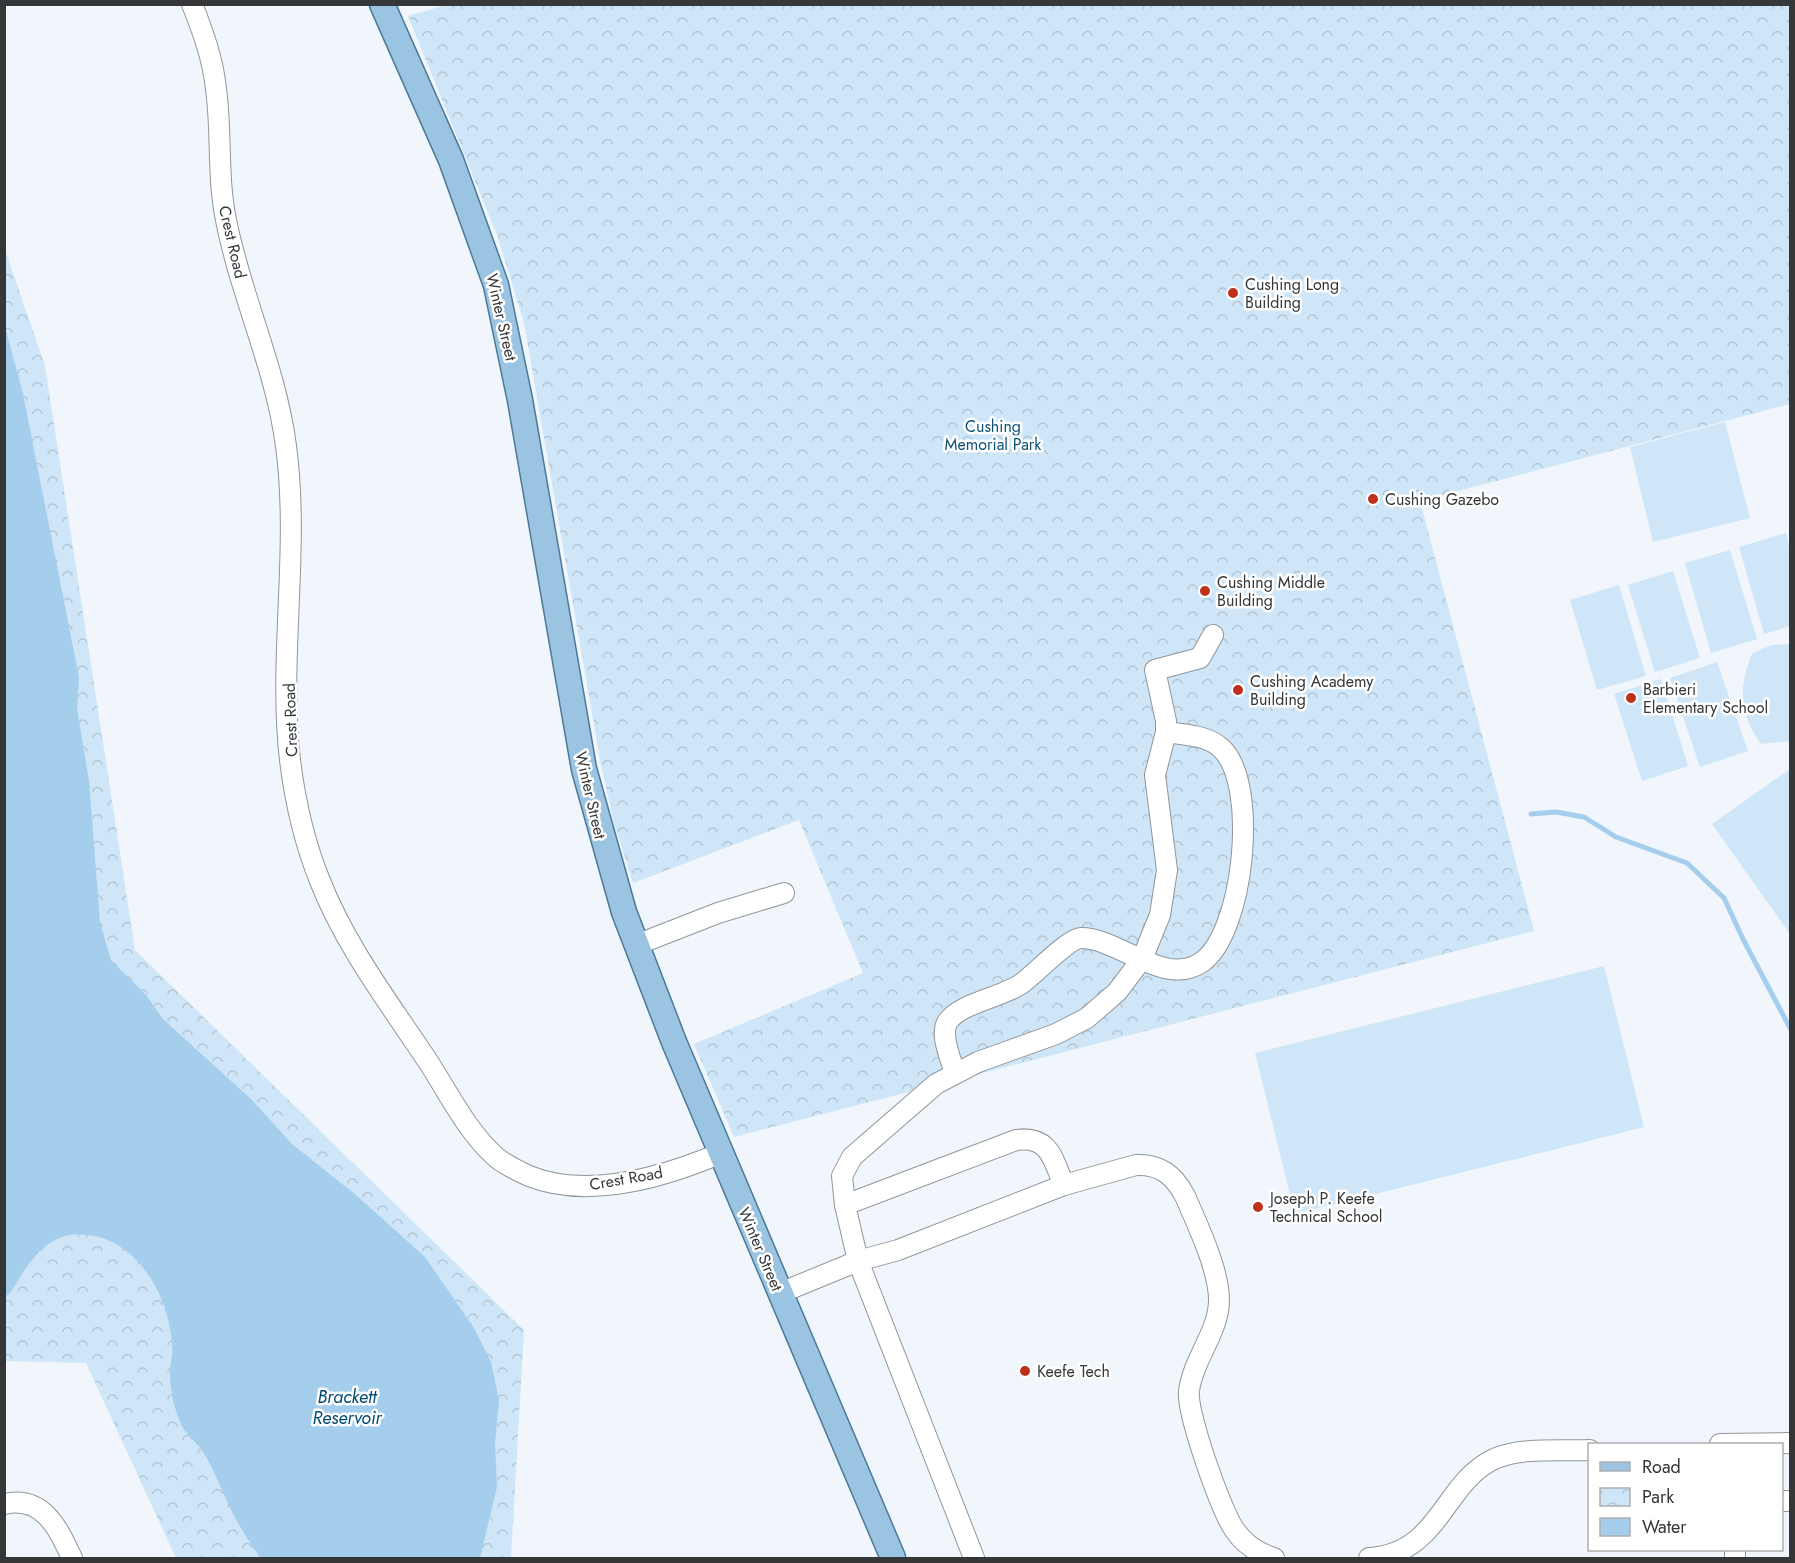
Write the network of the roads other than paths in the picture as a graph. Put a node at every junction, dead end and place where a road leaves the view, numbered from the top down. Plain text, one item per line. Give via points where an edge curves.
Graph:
1 (192, 4) edge
2 (382, 4) edge
3 (1213, 635) dead end
4 (1166, 732) junction
5 (784, 893) dead end
6 (636, 945) junction
7 (1142, 959) junction
8 (955, 1073) junction
9 (721, 1153) junction
10 (1064, 1185) junction
11 (845, 1205) junction
12 (858, 1261) junction
13 (780, 1293) junction
14 (1588, 1450) edge
15 (4, 1504) edge
16 (72, 1558) edge
17 (893, 1558) edge
18 (974, 1558) edge
19 (1274, 1558) edge
20 (1370, 1558) edge

1 - 9 street, Crest Road via 210,54 217,90 225,217 266,351 281,416 292,548 288,707 291,762 304,831 331,907 352,946 468,1124 497,1158 553,1184 593,1186 650,1176
2 - 6 main road, Winter Street via 451,160 496,285 520,400 584,770
3 - 4 street via 1200,658 1155,670 1165,709
4 - 7 street via 1155,775 1165,848 1165,894 1153,937
4 - 7 street via 1212,742 1230,758 1243,826 1242,867 1225,928 1208,957 1200,964 1179,969
5 - 6 street via 718,913
6 - 9 main road, Winter Street
7 - 8 street via 1117,992 1087,1018 1056,1035
7 - 8 street via 1088,939 1070,941 1018,986 949,1019 946,1038
8 - 11 street via 920,1097 852,1158 842,1176
9 - 13 main road, Winter Street
10 - 11 street via 1045,1146 1027,1138
10 - 12 street via 898,1250
10 - 19 street via 1124,1167 1146,1165 1165,1171 1179,1185 1219,1291 1217,1316 1190,1382 1190,1414 1233,1528 1247,1544
11 - 12 street
12 - 13 street
12 - 18 street
13 - 17 main road, Winter Street
14 - 20 street via 1524,1452 1495,1459 1474,1474 1416,1542 1392,1556
15 - 16 street via 16,1501 40,1509 56,1526

